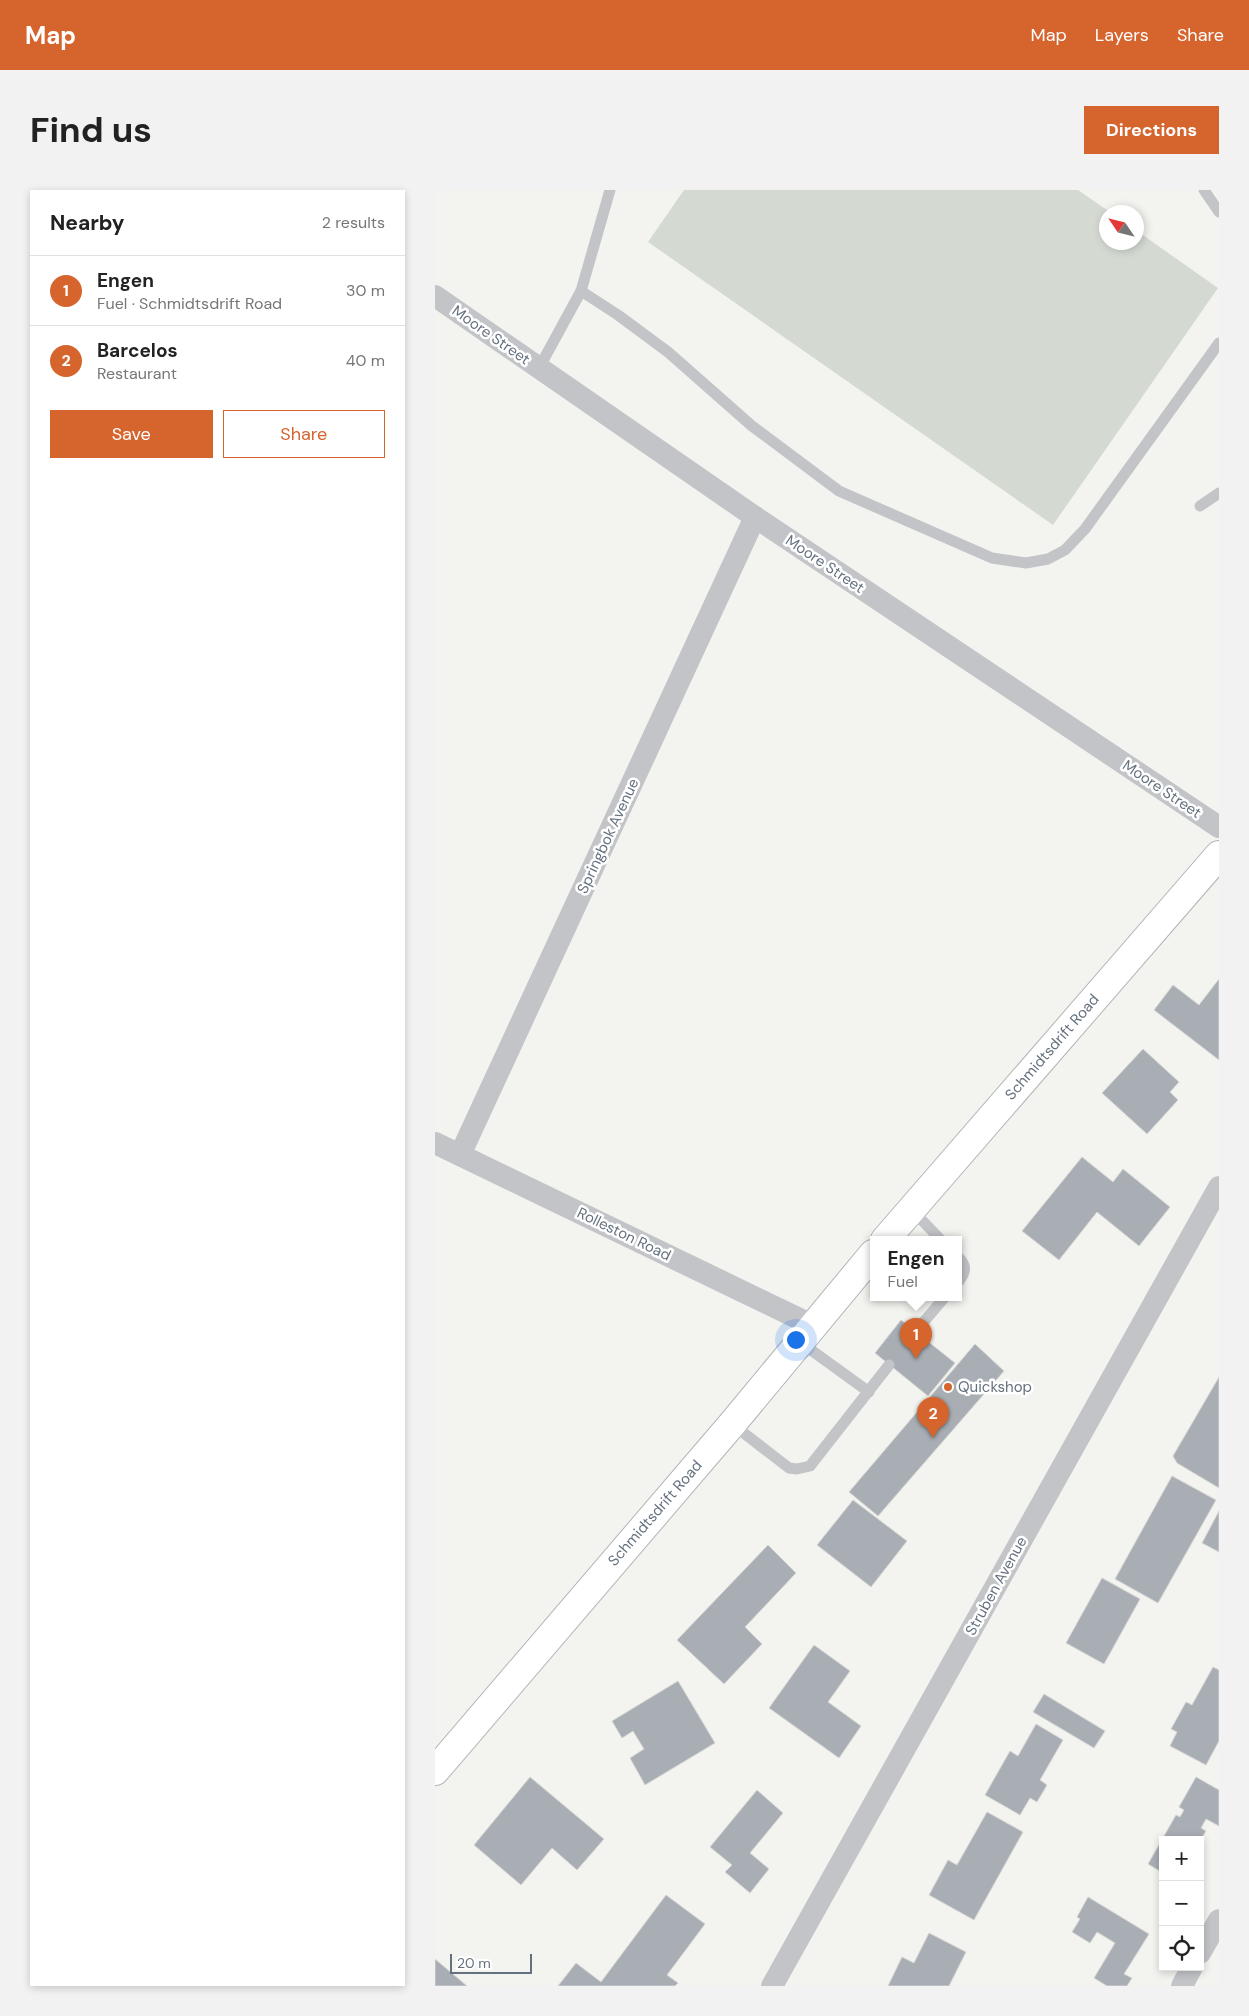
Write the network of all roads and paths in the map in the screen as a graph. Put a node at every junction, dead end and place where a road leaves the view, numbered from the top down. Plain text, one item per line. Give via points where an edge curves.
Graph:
1 (610, 190) edge
2 (1204, 190) edge
3 (1219, 212) edge
4 (581, 291) junction
5 (437, 303) edge
6 (1219, 343) edge
7 (539, 368) junction
8 (1219, 493) edge
9 (1200, 506) dead end
10 (755, 517) junction
11 (1219, 827) edge
12 (1219, 855) edge
13 (435, 1143) edge
14 (460, 1155) junction
15 (1219, 1187) edge
16 (911, 1209) junction
17 (888, 1236) edge
18 (937, 1236) edge
19 (870, 1258) edge
20 (962, 1262) edge
21 (962, 1277) edge
22 (941, 1301) edge
23 (916, 1331) dead end
24 (807, 1334) junction
25 (889, 1365) dead end
26 (869, 1392) junction
27 (732, 1424) junction
28 (435, 1771) edge
29 (1219, 1920) edge
30 (1204, 1946) edge
31 (1190, 1971) edge
32 (772, 1986) edge
33 (1181, 1986) edge

1 - 4 lane
2 - 3 lane
4 - 6 lane via 668,352 752,426 839,491 992,558 1026,563 1048,559 1065,550 1085,530
4 - 7 lane
5 - 7 street, Moore Street
7 - 10 street, Moore Street
8 - 9 lane
10 - 11 street, Moore Street
10 - 14 street, Springbok Avenue
12 - 16 highway, Schmidtsdrift Road
13 - 14 street, Rolleston Road
14 - 24 street, Rolleston Road
15 - 32 street, Struben Avenue
16 - 17 highway, Schmidtsdrift Road
16 - 18 lane
19 - 24 highway, Schmidtsdrift Road
20 - 21 lane via 965,1270
22 - 23 lane
24 - 26 lane
24 - 27 highway, Schmidtsdrift Road
25 - 26 lane
26 - 27 lane via 810,1466 803,1468 789,1468
27 - 28 highway, Schmidtsdrift Road
29 - 30 street
31 - 33 street

